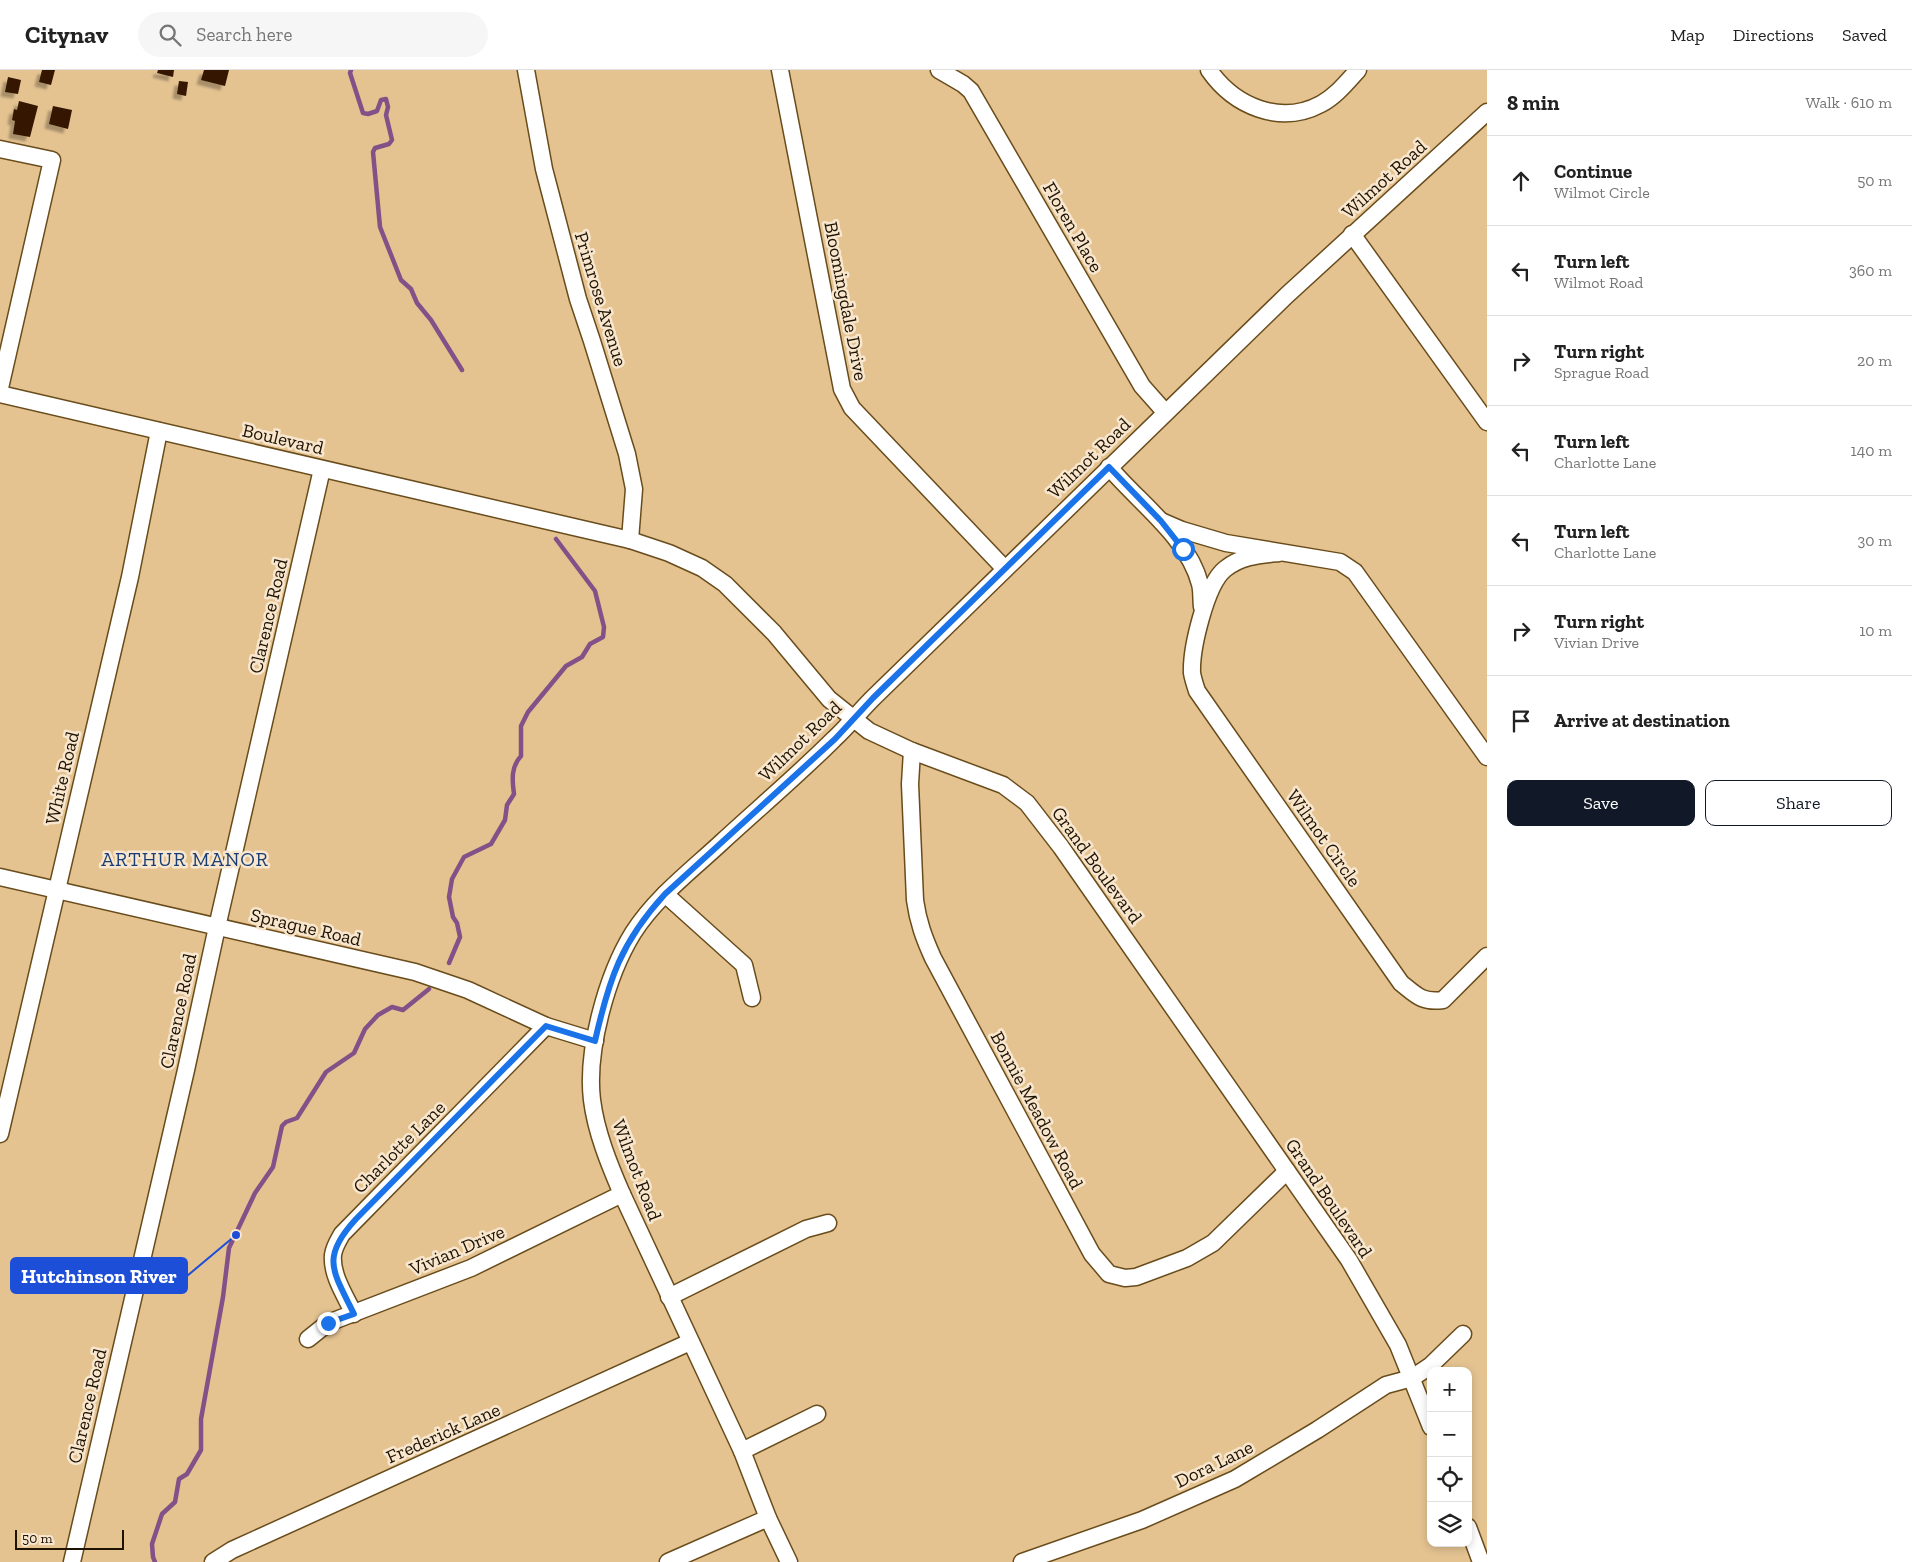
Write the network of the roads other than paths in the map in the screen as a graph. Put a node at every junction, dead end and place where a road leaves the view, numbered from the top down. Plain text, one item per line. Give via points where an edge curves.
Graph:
1 (526, 70) edge
2 (780, 70) edge
3 (939, 70) edge
4 (1209, 70) edge
5 (1358, 70) edge
6 (1485, 118) edge
7 (0, 148) edge
8 (1352, 234) junction
9 (0, 388) edge
10 (0, 394) edge
11 (1165, 412) junction
12 (1487, 422) edge
13 (159, 431) junction
14 (1109, 467) junction
15 (322, 469) junction
16 (1161, 521) junction
17 (557, 522) joint
18 (630, 540) junction
19 (1279, 553) junction
20 (1005, 569) junction
21 (1202, 611) junction
22 (854, 719) junction
23 (912, 751) junction
24 (1487, 757) edge
25 (0, 877) edge
26 (56, 890) junction
27 (665, 894) junction
28 (217, 927) junction
29 (1487, 956) edge
30 (752, 998) dead end
31 (546, 1026) junction
32 (595, 1041) junction
33 (0, 1134) edge
34 (1286, 1171) junction
35 (622, 1194) junction
36 (828, 1223) dead end
37 (669, 1297) junction
38 (354, 1314) junction
39 (1463, 1334) dead end
40 (308, 1339) dead end
41 (690, 1342) junction
42 (1412, 1378) junction
43 (817, 1414) dead end
44 (1427, 1417) edge
45 (742, 1451) junction
46 (768, 1518) junction
47 (1472, 1538) edge
48 (1480, 1561) edge
49 (72, 1562) edge
50 (213, 1562) edge
51 (668, 1562) edge
52 (790, 1562) edge
53 (1022, 1562) edge

1 - 18 street, Primrose Avenue via 544,169 578,299 627,454 634,489
2 - 20 street, Bloomingdale Drive via 842,389 852,408
3 - 11 street, Floren Place via 971,91 1142,386
4 - 5 street via 1218,83 1243,103 1281,113 1322,104
6 - 8 street, Wilmot Road
7 - 9 street via 52,160
8 - 11 street, Wilmot Road
8 - 12 street
10 - 13 street, Boulevard
11 - 14 street, Wilmot Road
13 - 15 street, Boulevard
13 - 26 street, White Road via 130,577
14 - 16 street, Wilmot Circle
14 - 20 street, Wilmot Road
15 - 17 street, Boulevard
15 - 28 street, Clarence Road
16 - 19 street, Wilmot Circle via 1226,543
16 - 21 street, Wilmot Circle via 1196,572 1201,586
17 - 18 street, Grand Boulevard
18 - 22 street, Grand Boulevard via 702,568 725,584 774,633 829,699
19 - 21 street, Wilmot Circle via 1250,556 1227,567 1213,582
19 - 24 street, Wilmot Circle via 1340,562 1355,572
20 - 22 street, Wilmot Road
21 - 29 street, Wilmot Circle via 1192,672 1197,691 1401,983 1421,1000 1443,1000
22 - 23 street, Grand Boulevard via 868,731
22 - 27 street, Wilmot Road
23 - 34 street, Grand Boulevard via 1003,784 1026,803 1067,855
23 - 34 street, Bonnie Meadow Road via 910,784 915,900 921,932 1087,1246 1104,1269 1118,1277 1136,1277 1193,1255 1213,1243
25 - 26 street, Sprague Road
26 - 28 street, Sprague Road
26 - 33 street, White Road
27 - 30 street via 744,965
27 - 32 street, Wilmot Road via 633,933 622,954
28 - 31 street, Sprague Road via 415,972 468,990
28 - 49 street, Clarence Road
31 - 32 street, Sprague Road
31 - 38 street, Charlotte Lane via 342,1234 335,1247 334,1266
32 - 35 street, Wilmot Road via 594,1113 610,1167
34 - 42 street, Grand Boulevard via 1349,1260 1398,1345
35 - 37 street, Wilmot Road
35 - 38 street, Vivian Drive via 471,1268
36 - 37 street via 806,1229
37 - 41 street, Wilmot Road
38 - 40 street, Vivian Drive via 328,1323
39 - 42 street via 1430,1366
41 - 45 street, Wilmot Road
41 - 50 street, Frederick Lane via 232,1550
42 - 44 street, Grand Boulevard
42 - 53 street, Dora Lane via 1386,1384 1281,1453 1209,1492 1142,1520
43 - 45 street
45 - 46 street, Wilmot Road
46 - 51 street
46 - 52 street, Wilmot Road
47 - 48 street

